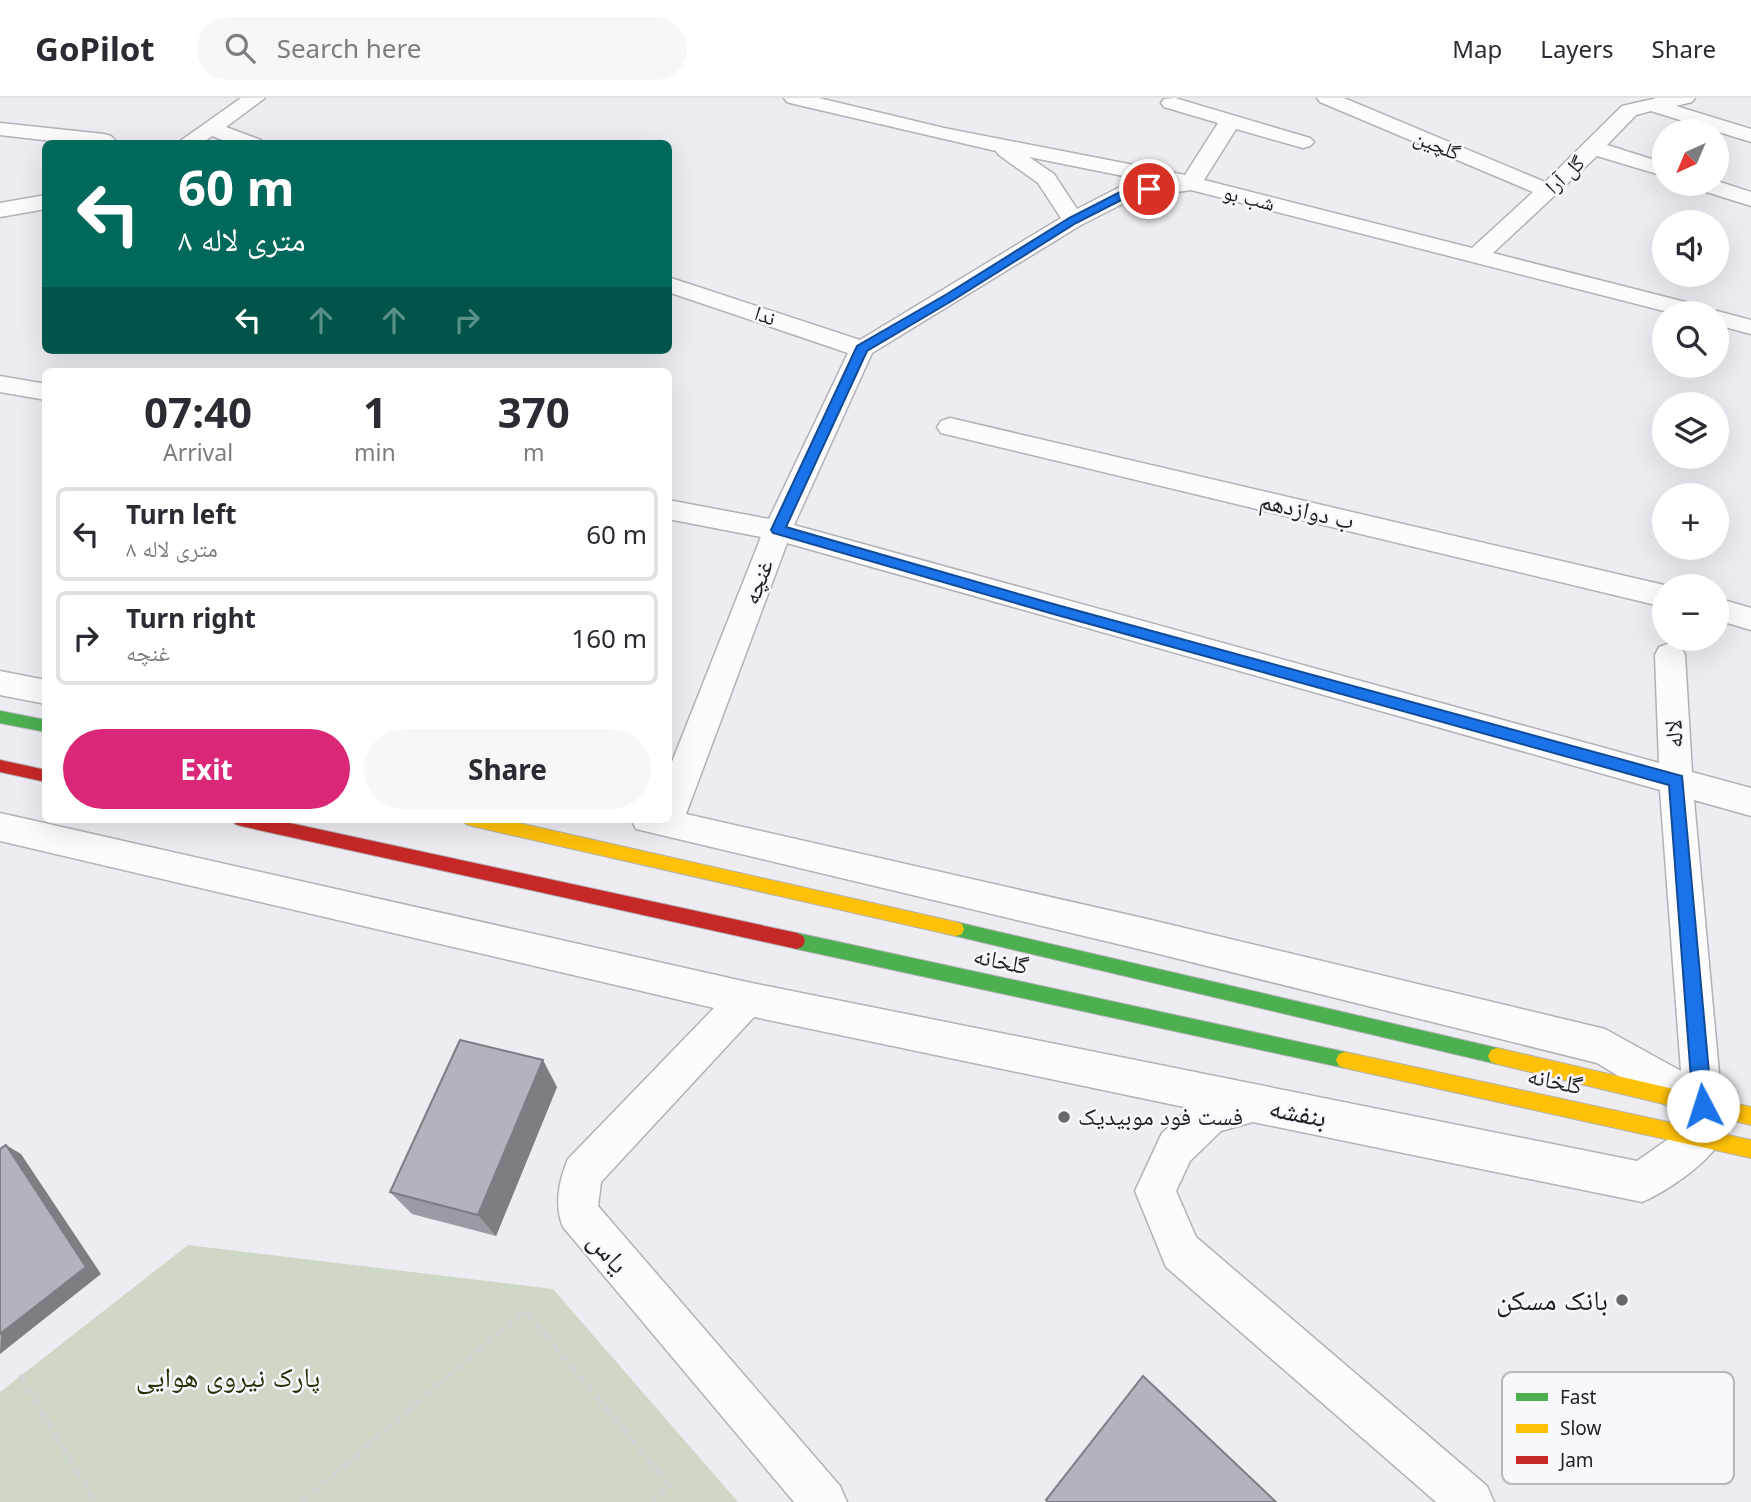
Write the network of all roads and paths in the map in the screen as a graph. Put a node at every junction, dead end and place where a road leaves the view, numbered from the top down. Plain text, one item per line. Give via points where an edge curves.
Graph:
1 (255, 98) edge
2 (794, 98) edge
3 (1327, 98) edge
4 (1629, 98) edge
5 (1685, 98) edge
6 (1171, 103) dead end
7 (1656, 106) junction
8 (1230, 121) junction
9 (209, 128) junction
10 (0, 129) edge
11 (1751, 136) edge
12 (104, 140) dead end
13 (192, 140) edge
14 (243, 140) edge
15 (1304, 142) dead end
16 (996, 144) junction
17 (1594, 148) junction
18 (1652, 166) edge
19 (1191, 183) junction
20 (1548, 191) junction
21 (1729, 192) edge
22 (1751, 199) edge
23 (42, 203) edge
24 (0, 210) edge
25 (1073, 220) junction
26 (1478, 256) junction
27 (672, 285) edge
28 (1653, 301) edge
29 (1729, 321) edge
30 (1751, 327) edge
31 (862, 349) junction
32 (0, 384) edge
33 (42, 392) edge
34 (950, 426) dead end
35 (672, 510) edge
36 (778, 530) junction
37 (1652, 593) edge
38 (1729, 613) edge
39 (1751, 619) edge
40 (1670, 655) dead end
41 (0, 683) edge
42 (42, 691) edge
43 (0, 717) edge
44 (42, 725) edge
45 (0, 766) edge
46 (42, 775) edge
47 (1676, 781) junction
48 (672, 794) edge
49 (1751, 802) edge
50 (672, 821) edge
51 (260, 823) edge
52 (490, 823) edge
53 (0, 827) edge
54 (747, 999) junction
55 (1253, 1103) junction
56 (1751, 1116) edge
57 (1702, 1121) junction
58 (1751, 1149) edge
59 (20, 1375) dead end
60 (96, 1502) edge
61 (302, 1502) edge
62 (653, 1502) edge
63 (824, 1502) edge
64 (1471, 1502) edge

1 - 9 street
2 - 16 street, شب بو
3 - 20 street, گلچین
4 - 7 street
5 - 7 street, گل آرا
6 - 8 street
7 - 11 street
7 - 17 street, گل آرا via 1629,110
8 - 15 street
8 - 19 street
9 - 13 street
9 - 14 street
10 - 12 street
16 - 19 street, شب بو
16 - 25 street via 1046,179
17 - 18 street
17 - 20 street, گل آرا
19 - 25 street via 1128,192
19 - 26 street, شب بو
20 - 26 street, گل آرا
21 - 22 street
23 - 24 street
25 - 31 street
26 - 28 street, شب بو
27 - 31 street, ندا
29 - 30 street
31 - 36 street, غنچه
32 - 33 street
34 - 37 street, ب دوازدهم
35 - 36 street
36 - 47 street
36 - 48 street, غنچه
38 - 39 street
40 - 47 street, لاله
41 - 42 street
43 - 44 main road
45 - 46 main road
47 - 49 street
47 - 57 street, لاله
50 - 57 street via 1605,1047
51 - 57 main road, گلخانه
52 - 57 main road, گلخانه via 652,858
53 - 54 street
54 - 55 street
54 - 63 street, یاس via 582,1173 577,1213
55 - 57 street, بنفشه via 1642,1182
55 - 64 street, بنفشه via 1209,1116 1176,1147 1154,1191 1181,1252
56 - 57 main road, گلخانه
57 - 58 main road, گلخانه
59 - 60 path
61 - 62 path via 525,1310 669,1485

